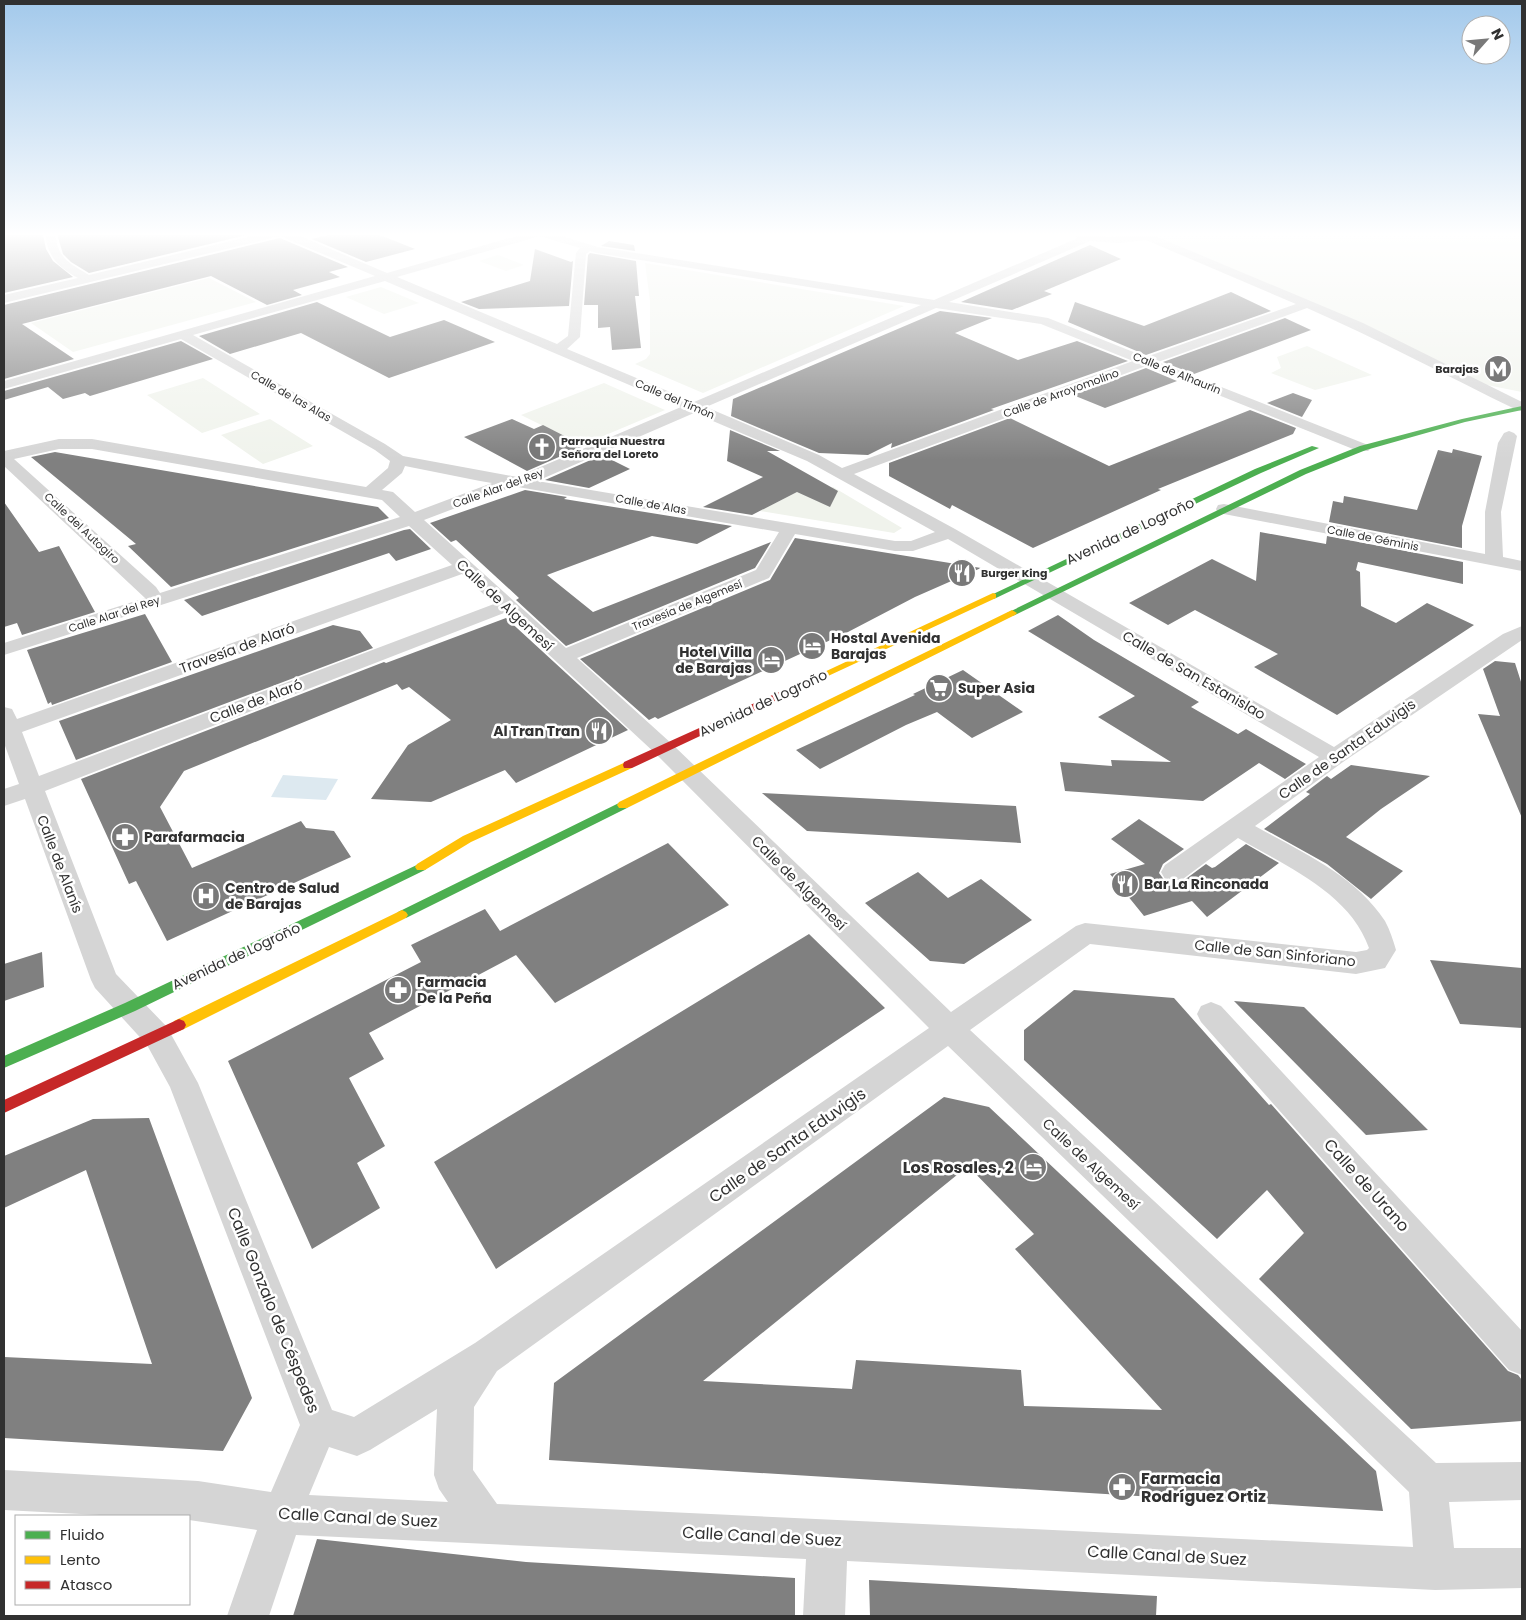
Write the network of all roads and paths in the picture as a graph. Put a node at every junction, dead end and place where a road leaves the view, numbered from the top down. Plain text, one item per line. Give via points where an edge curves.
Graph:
1 (276, 309) edge
2 (462, 309) edge
3 (576, 309) edge
4 (921, 309) edge
5 (962, 309) edge
6 (1291, 309) edge
7 (1320, 309) edge
8 (183, 335) junction
9 (558, 349) junction
10 (1147, 361) junction
11 (4, 385) edge
12 (1501, 396) junction
13 (1484, 400) dead end
14 (1520, 403) edge
15 (693, 407) junction
16 (1492, 414) joint
17 (1357, 433) dead end
18 (1509, 436) dead end
19 (1339, 438) junction
20 (1363, 448) junction
21 (4, 457) edge
22 (398, 460) junction
23 (842, 473) junction
24 (520, 482) junction
25 (369, 493) junction
26 (1224, 509) junction
27 (413, 519) junction
28 (790, 528) junction
29 (949, 533) junction
30 (1494, 562) junction
31 (1522, 566) edge
32 (464, 567) junction
33 (1029, 580) junction
34 (1052, 593) junction
35 (156, 601) junction
36 (508, 605) junction
37 (1522, 632) edge
38 (4, 649) edge
39 (562, 656) junction
40 (7, 722) edge
41 (664, 749) junction
42 (1335, 757) junction
43 (686, 773) junction
44 (31, 788) junction
45 (4, 798) edge
46 (1237, 827) junction
47 (1174, 872) dead end
48 (1085, 933) joint
49 (130, 1007) junction
50 (1211, 1014) dead end
51 (949, 1030) junction
52 (157, 1036) junction
53 (4, 1062) edge
54 (4, 1107) edge
55 (488, 1356) junction
56 (1522, 1357) edge
57 (319, 1425) junction
58 (1522, 1481) edge
59 (1428, 1483) junction
60 (4, 1490) edge
61 (282, 1514) junction
62 (486, 1523) junction
63 (828, 1539) junction
64 (1435, 1568) junction
65 (1522, 1568) edge
66 (248, 1616) edge
67 (824, 1616) edge

1 - 8 street
2 - 9 street, Calle del Timón
3 - 9 street via 574,337
4 - 15 street, Calle Alar del Rey
5 - 10 street, Calle de Alhaurín via 1044,321
6 - 10 street, Calle de Arroyomolino
7 - 12 street
8 - 11 street
8 - 22 street, Calle de las Alas
9 - 15 street, Calle del Timón
10 - 19 street, Calle de Alhaurín
10 - 23 street, Calle de Arroyomolino
12 - 13 main road
12 - 14 street
14 - 16 street via 1496,408
15 - 23 street, Calle del Timón
15 - 24 street, Calle Alar del Rey
16 - 20 main road, Avenida de Logroño
17 - 19 main road, Avenida de Logroño
18 - 30 street via 1493,512
19 - 20 street, Calle de Alhaurín
19 - 33 main road, Avenida de Logroño via 1258,471
20 - 26 main road, Avenida de Logroño
21 - 25 street, Calle de Algemesí via 59,444 92,444
21 - 35 street, Calle del Autogiro
22 - 24 street, Calle de Alas
22 - 25 street via 396,470
23 - 29 street, Calle del Timón
24 - 27 street, Calle Alar del Rey via 499,486
24 - 28 street, Calle de Alas
25 - 27 street, Calle de Algemesí via 387,496
26 - 30 street, Calle de Géminis
26 - 34 main road, Avenida de Logroño
27 - 32 street, Calle de Algemesí
27 - 35 street, Calle Alar del Rey
28 - 29 street, Calle de Alas via 895,546 913,546
28 - 39 street, Travesía de Algemesí via 763,574
29 - 33 street, Calle del Timón
30 - 31 street, Calle de Géminis
32 - 36 street, Calle de Algemesí
32 - 40 street, Travesía de Alaró
33 - 34 street, Calle del Timón
33 - 41 main road, Avenida de Logroño
34 - 42 street, Calle de San Estanislao
34 - 43 main road, Avenida de Logroño
35 - 38 street, Calle Alar del Rey
36 - 39 street, Calle de Algemesí
36 - 44 street, Calle de Alaró
37 - 42 street, Calle de Santa Eduvigis
39 - 41 street, Calle de Algemesí
40 - 44 street, Calle de Alanís
41 - 43 street, Calle de Algemesí
41 - 49 main road, Avenida de Logroño via 467,839 406,875
42 - 46 street, Calle de Santa Eduvigis
43 - 51 street, Calle de Algemesí
43 - 52 main road, Avenida de Logroño
44 - 45 street, Calle de Alaró
44 - 49 street, Calle de Alanís via 105,980
46 - 47 street, Calle de Santa Eduvigis
46 - 48 street, Calle de San Sinforiano via 1331,882 1352,899 1381,937 1383,950 1375,960 1356,963
48 - 51 street, Calle de Santa Eduvigis
49 - 52 street
49 - 53 main road, Avenida de Logroño
50 - 56 street, Calle de Urano
51 - 55 street, Calle de Santa Eduvigis
51 - 59 street, Calle de Algemesí
52 - 54 main road, Avenida de Logroño
52 - 57 street, Calle Gonzalo de Céspedes via 183,1083
55 - 57 street, Calle de Santa Eduvigis via 357,1437
55 - 62 street, Calle de Santa Eduvigis via 456,1401 453,1475
57 - 61 street, Calle Gonzalo de Céspedes
58 - 59 street
59 - 64 street
60 - 61 street, Calle Canal de Suez via 198,1501
61 - 62 street, Calle Canal de Suez
61 - 66 street, Calle Gonzalo de Céspedes
62 - 63 street, Calle Canal de Suez
63 - 64 street, Calle Canal de Suez
63 - 67 street
64 - 65 street, Calle Canal de Suez

